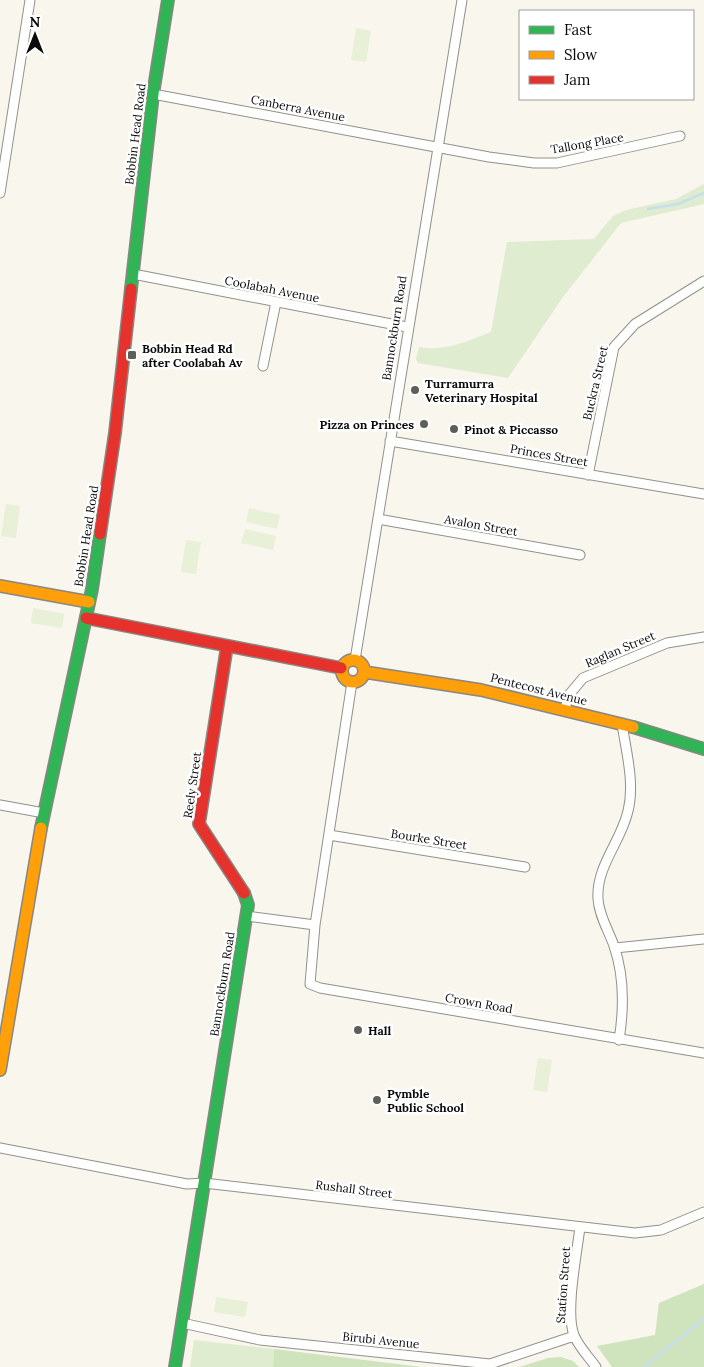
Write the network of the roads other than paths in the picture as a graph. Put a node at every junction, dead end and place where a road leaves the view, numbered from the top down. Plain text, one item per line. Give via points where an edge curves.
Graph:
1 (30, 0) edge
2 (168, 0) edge
3 (462, 0) edge
4 (153, 94) junction
5 (680, 136) dead end
6 (438, 147) junction
7 (2, 161) edge
8 (0, 193) edge
9 (133, 274) junction
10 (704, 281) edge
11 (276, 302) junction
12 (407, 327) junction
13 (263, 366) dead end
14 (390, 441) junction
15 (588, 475) junction
16 (704, 494) edge
17 (378, 520) junction
18 (580, 555) dead end
19 (0, 586) edge
20 (89, 602) junction
21 (86, 618) junction
22 (704, 637) edge
23 (227, 646) junction
24 (355, 660) junction
25 (342, 668) junction
26 (364, 672) junction
27 (352, 682) junction
28 (565, 710) junction
29 (622, 724) junction
30 (704, 749) edge
31 (0, 805) edge
32 (44, 813) junction
33 (329, 835) junction
34 (525, 867) dead end
35 (247, 916) junction
36 (315, 925) junction
37 (704, 939) edge
38 (615, 948) junction
39 (619, 1040) junction
40 (704, 1053) edge
41 (0, 1070) edge
42 (0, 1148) edge
43 (204, 1183) junction
44 (704, 1212) edge
45 (580, 1227) junction
46 (182, 1322) junction
47 (574, 1336) junction
48 (175, 1367) edge
49 (596, 1367) edge

1 - 7 street
2 - 4 street, Bobbin Head Road
3 - 6 street, Bannockburn Road
4 - 6 street, Canberra Avenue
4 - 9 street, Bobbin Head Road
5 - 6 street, Tallong Place via 557,163 534,163
6 - 12 street, Bannockburn Road
7 - 8 street
9 - 11 street, Coolabah Avenue
9 - 20 street, Bobbin Head Road via 115,433
10 - 15 street, Buckra Street via 635,324 614,346
11 - 12 street, Coolabah Avenue
11 - 13 street
12 - 14 street, Bannockburn Road
14 - 15 street, Princes Street
14 - 17 street, Bannockburn Road
15 - 16 street, Princes Street
17 - 18 street, Avalon Street
17 - 24 street, Bannockburn Road
19 - 20 street
20 - 21 street, Bobbin Head Road
21 - 23 street
21 - 32 street, Bobbin Head Road
22 - 28 street, Raglan Street via 667,643 583,678 568,696
23 - 25 street
23 - 35 street, Reely Street via 199,824 246,896
24 - 25 street via 346,662
24 - 26 street via 362,664
25 - 27 street via 344,679
26 - 27 street via 361,679
26 - 28 street, Pentecost Avenue via 482,690
27 - 33 street
28 - 29 street, Pentecost Avenue
29 - 30 street, Pentecost Avenue
29 - 38 street via 629,769 629,810 603,867 598,888 599,910
31 - 32 street
32 - 41 street, Bobbin Head Road
33 - 34 street, Bourke Street
33 - 36 street
35 - 36 street
35 - 43 street, Bannockburn Road
36 - 39 street, Crown Road via 310,984 320,988
37 - 38 street
38 - 39 street via 623,993
39 - 40 street, Crown Road
42 - 43 street, Rushall Street via 187,1184
43 - 45 street, Rushall Street
43 - 46 street, Bannockburn Road
44 - 45 street, Rushall Street via 648,1232
45 - 47 street, Station Street via 571,1311
46 - 47 street, Birubi Avenue via 260,1340 490,1364
46 - 48 street, Bannockburn Road
47 - 49 street, Station Street

